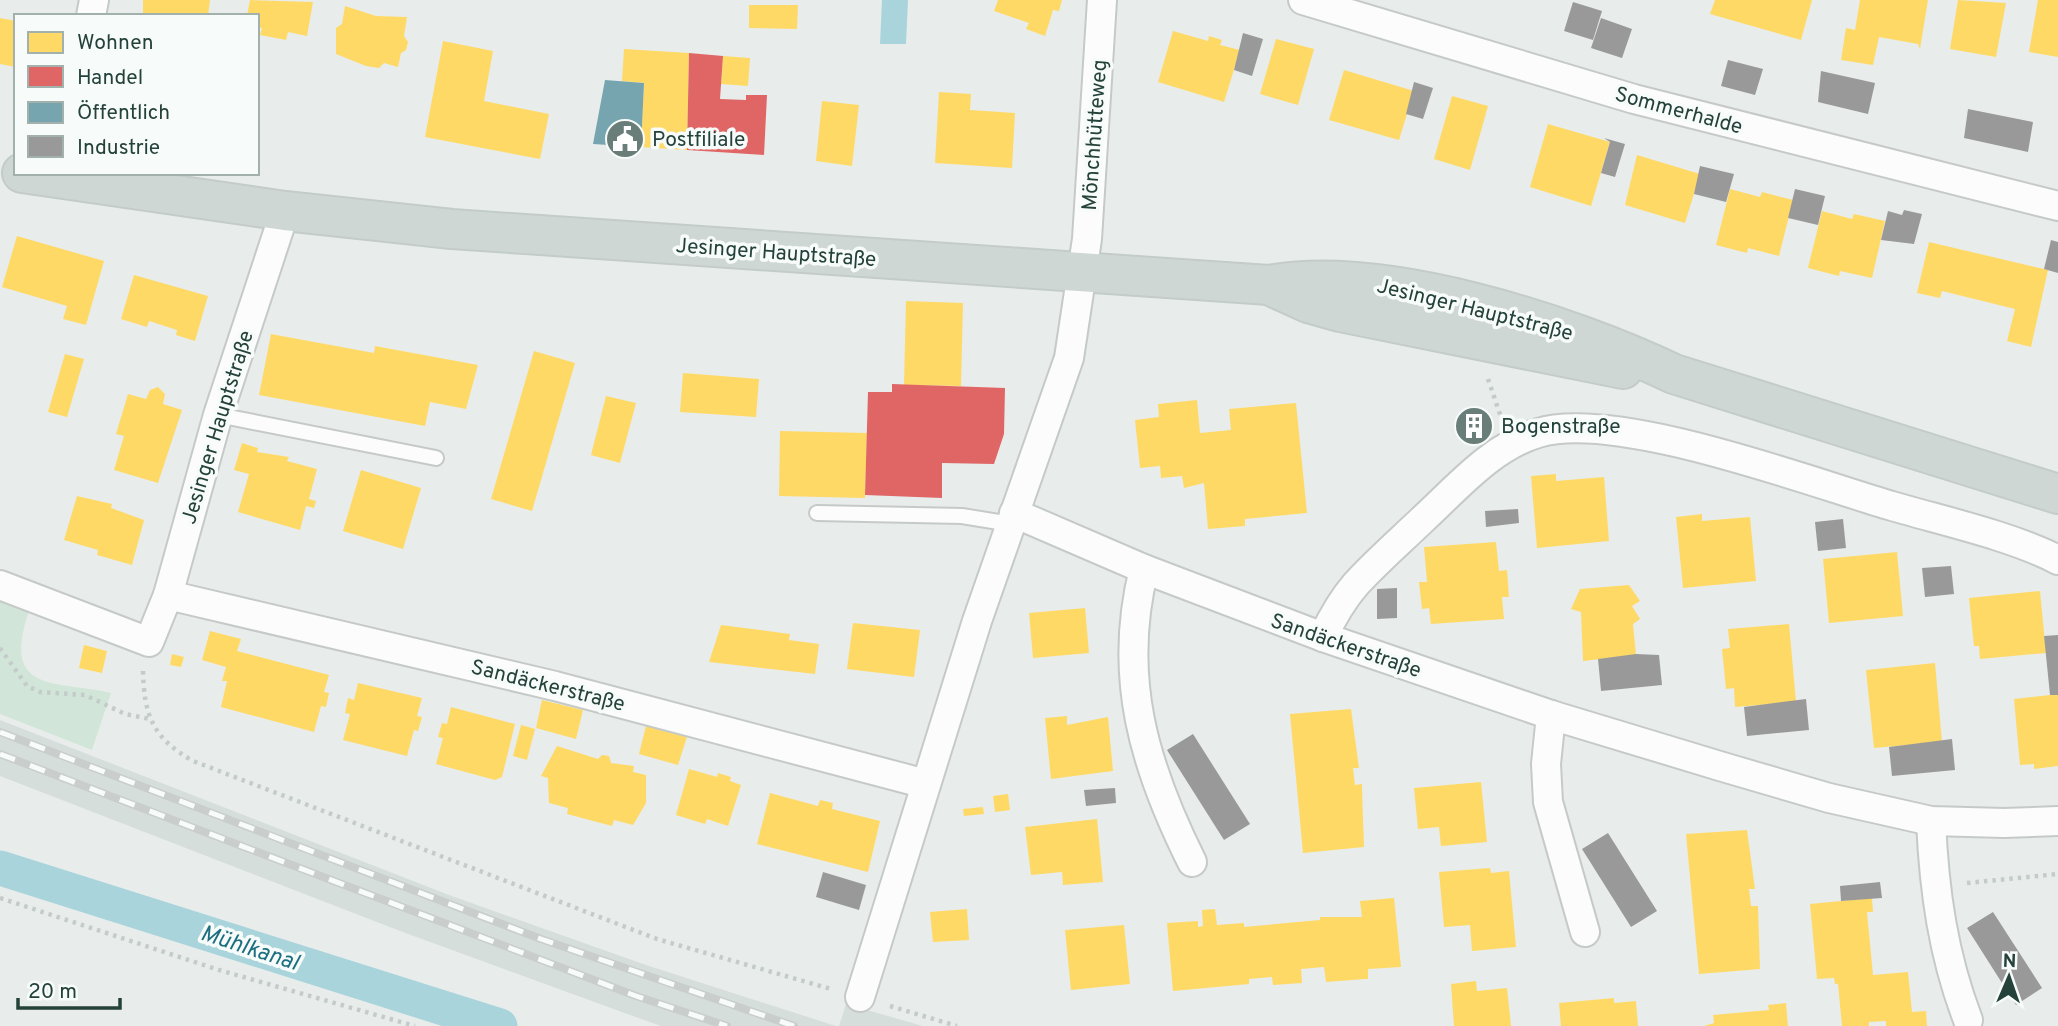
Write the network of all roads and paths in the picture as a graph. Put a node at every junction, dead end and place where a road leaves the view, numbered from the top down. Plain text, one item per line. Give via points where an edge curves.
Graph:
1 (1102, 0) edge
2 (1303, 0) edge
3 (64, 176) edge
4 (2058, 206) edge
5 (285, 211) junction
6 (1084, 271) junction
7 (1269, 285) junction
8 (1476, 339) junction
9 (1674, 374) junction
10 (218, 415) junction
11 (1511, 444) junction
12 (436, 458) dead end
13 (2058, 494) edge
14 (817, 513) dead end
15 (1013, 518) junction
16 (2058, 560) edge
17 (1144, 569) junction
18 (0, 584) edge
19 (168, 595) junction
20 (1323, 637) junction
21 (149, 642) junction
22 (0, 648) edge
23 (1551, 715) junction
24 (150, 719) junction
25 (926, 784) junction
26 (1931, 821) junction
27 (2058, 821) edge
28 (1192, 862) dead end
29 (2058, 874) edge
30 (1935, 887) junction
31 (0, 898) edge
32 (1585, 932) dead end
33 (860, 997) junction
34 (1968, 1020) dead end
35 (934, 1023) edge
36 (415, 1026) edge
37 (957, 1026) edge

1 - 6 street, Mönchhütteweg
2 - 4 street, Sommerhalde via 1647,102
3 - 5 main road, Jesinger Hauptstraße
5 - 6 main road, Jesinger Hauptstraße via 541,236
5 - 10 street, Jesinger Hauptstraße
6 - 7 main road, Jesinger Hauptstraße
6 - 15 street via 1069,358
7 - 8 main road, Jesinger Hauptstraße via 1340,312
7 - 9 main road, Jesinger Hauptstraße via 1346,280 1447,299 1575,333
8 - 9 main road, Jesinger Hauptstraße via 1568,360
8 - 11 path
9 - 13 main road, Jesinger Hauptstraße
10 - 12 lane
10 - 19 street, Jesinger Hauptstraße
11 - 16 street via 1538,433 1570,428 1645,436 1938,520
11 - 20 street via 1470,475 1356,584
14 - 15 lane
15 - 17 street, Sandäckerstraße
15 - 25 street
17 - 20 street, Sandäckerstraße
17 - 28 street via 1134,608 1133,649 1141,736
18 - 21 street
19 - 21 street, Jesinger Hauptstraße
19 - 25 street, Sandäckerstraße via 555,686
20 - 23 street, Sandäckerstraße
21 - 24 path via 143,694
22 - 24 path via 27,686 40,692 85,695 125,714
23 - 26 street, Sandäckerstraße via 1818,794
23 - 32 street via 1548,802
24 - 33 path via 173,750 293,801 657,939
25 - 33 street
26 - 27 street, Sandäckerstraße
26 - 30 street
29 - 30 path
30 - 34 street via 1951,976
31 - 36 path via 232,974
33 - 35 path
35 - 37 path

